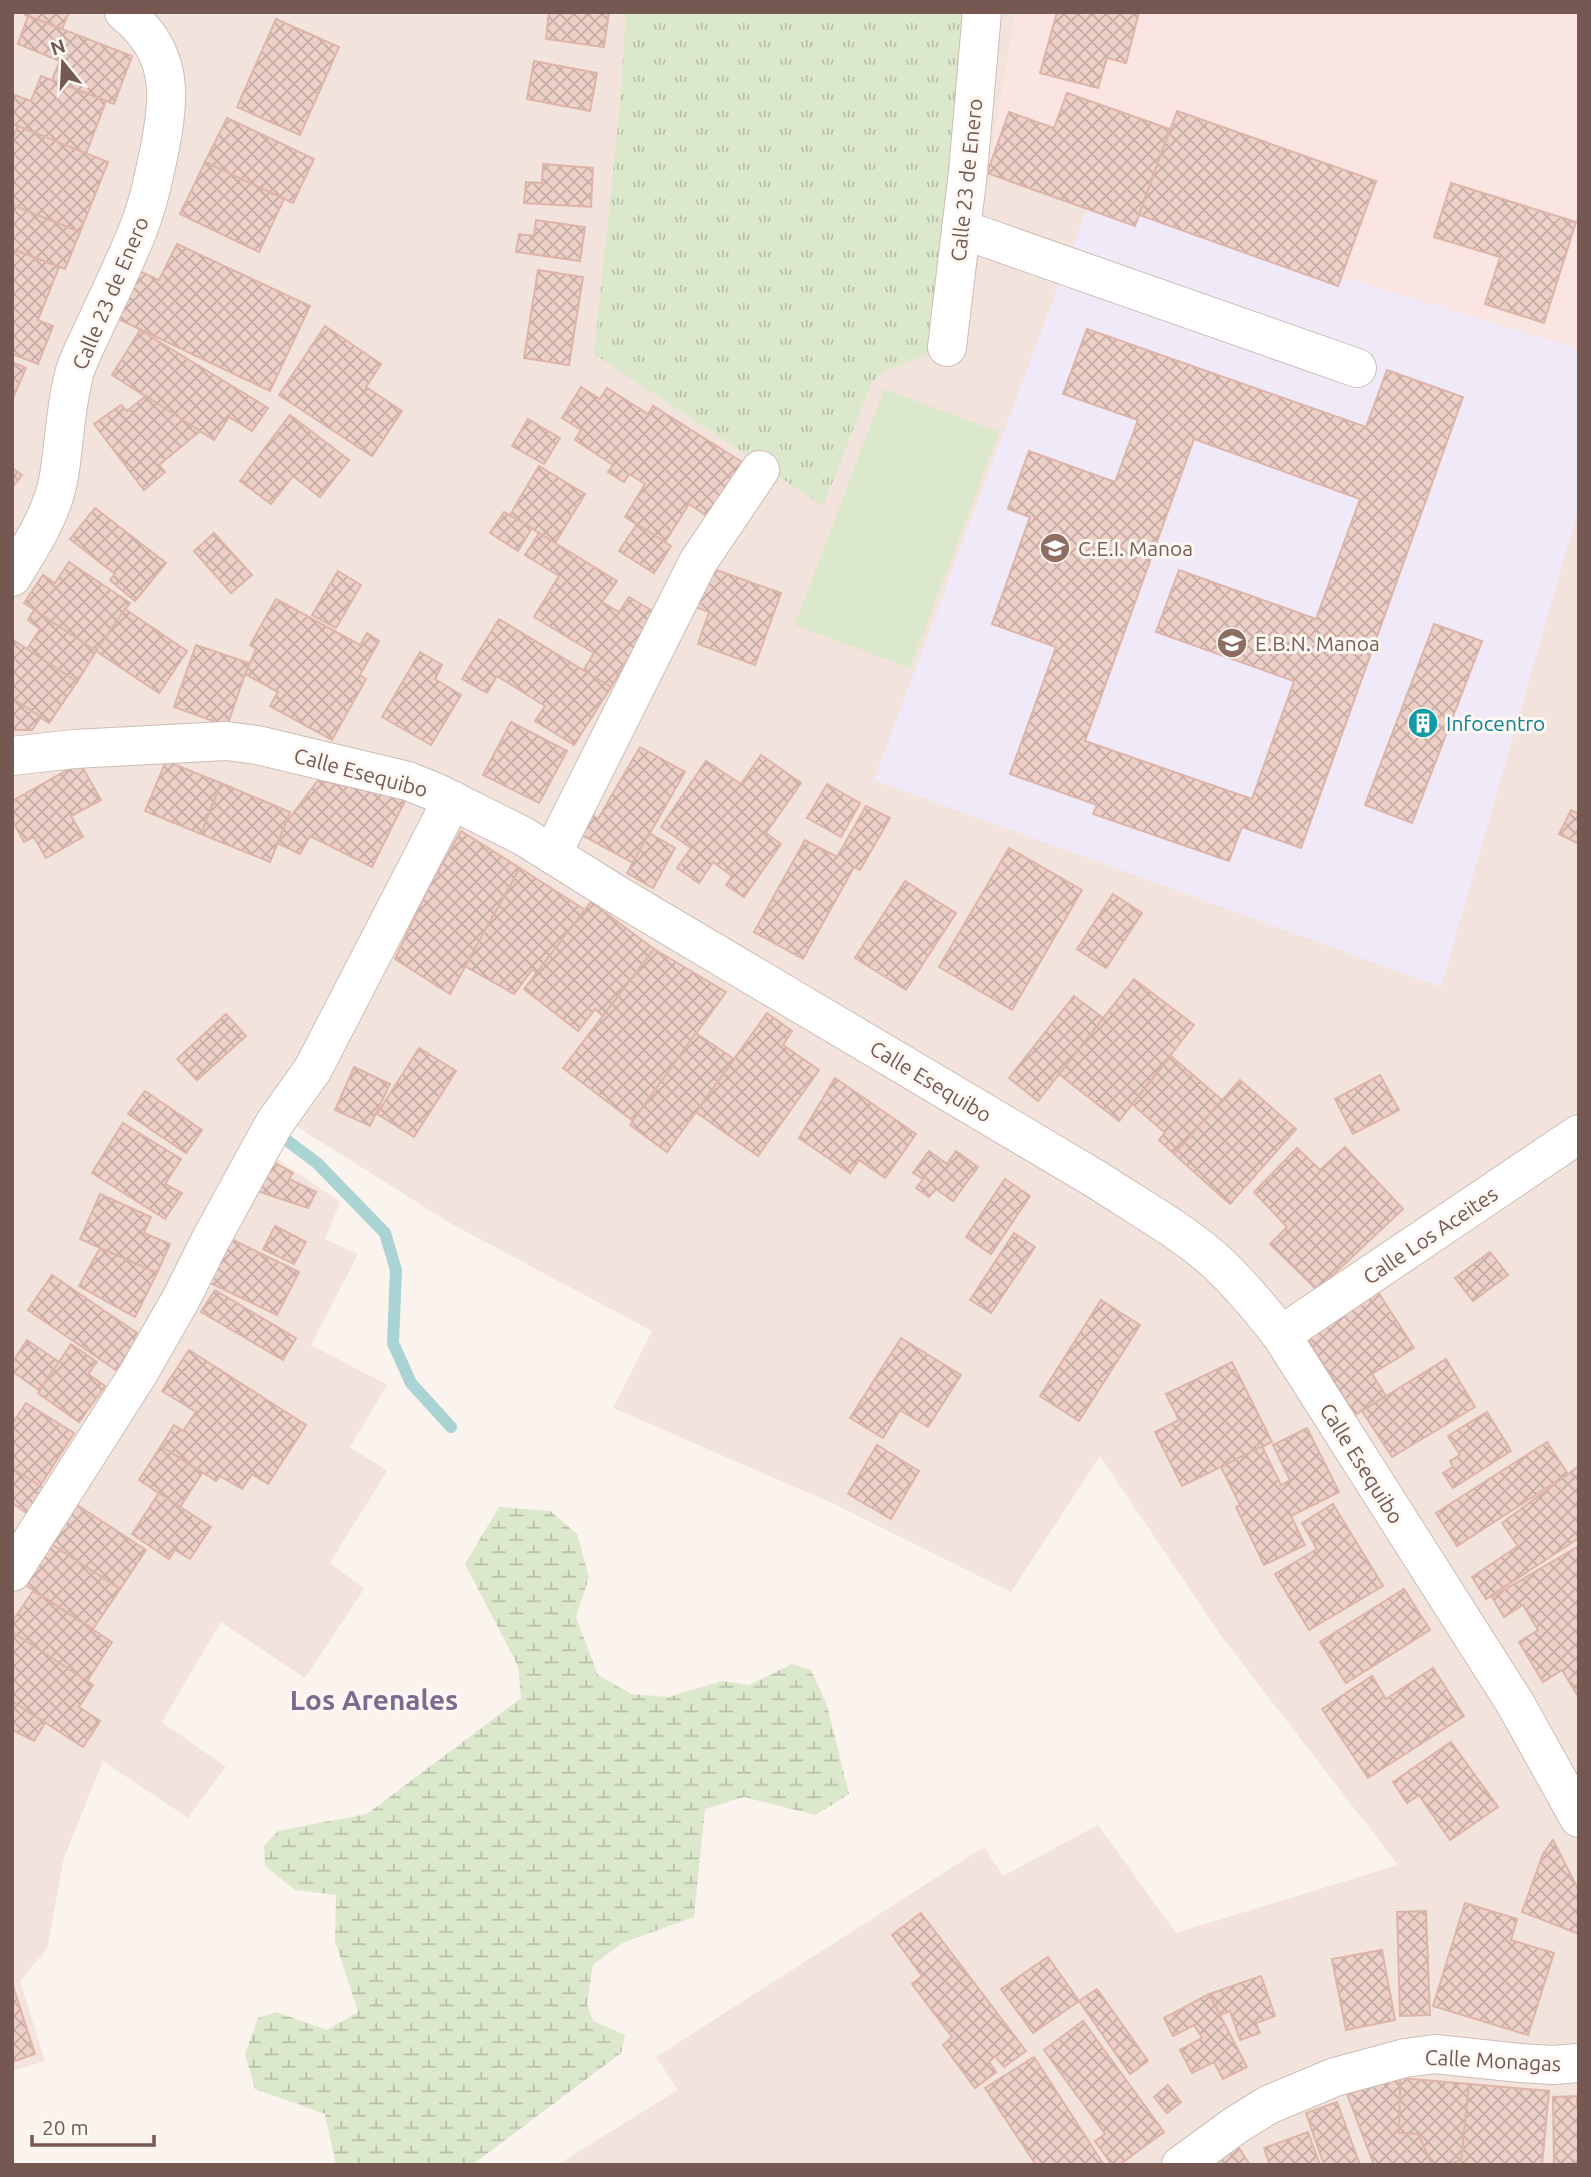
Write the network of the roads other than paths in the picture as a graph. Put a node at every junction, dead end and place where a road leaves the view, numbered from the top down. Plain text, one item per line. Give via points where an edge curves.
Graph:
1 (124, 12) edge
2 (982, 12) edge
3 (961, 229) junction
4 (947, 347) dead end
5 (1357, 368) dead end
6 (760, 470) dead end
7 (12, 578) edge
8 (12, 756) edge
9 (452, 800) junction
10 (552, 854) junction
11 (1579, 1134) edge
12 (1281, 1335) junction
13 (12, 1572) edge
14 (1579, 1818) edge
15 (1579, 2063) edge
16 (1181, 2165) edge

1 - 7 street, Calle 23 de Enero via 138,23 160,60 167,85 167,111 151,192 76,369 59,478 48,511
2 - 3 street, Calle 23 de Enero
3 - 4 street, Calle 23 de Enero
3 - 5 street
6 - 10 street via 698,562
8 - 9 street, Calle Esequibo via 226,741 408,781
9 - 10 street, Calle Esequibo
9 - 13 street via 313,1069 274,1124 152,1351
10 - 12 street, Calle Esequibo via 1132,1203 1211,1257
11 - 12 street, Calle Los Aceites
12 - 14 street, Calle Esequibo via 1515,1703
15 - 16 street, Calle Monagas via 1531,2064 1435,2054 1405,2057 1335,2077 1268,2105

